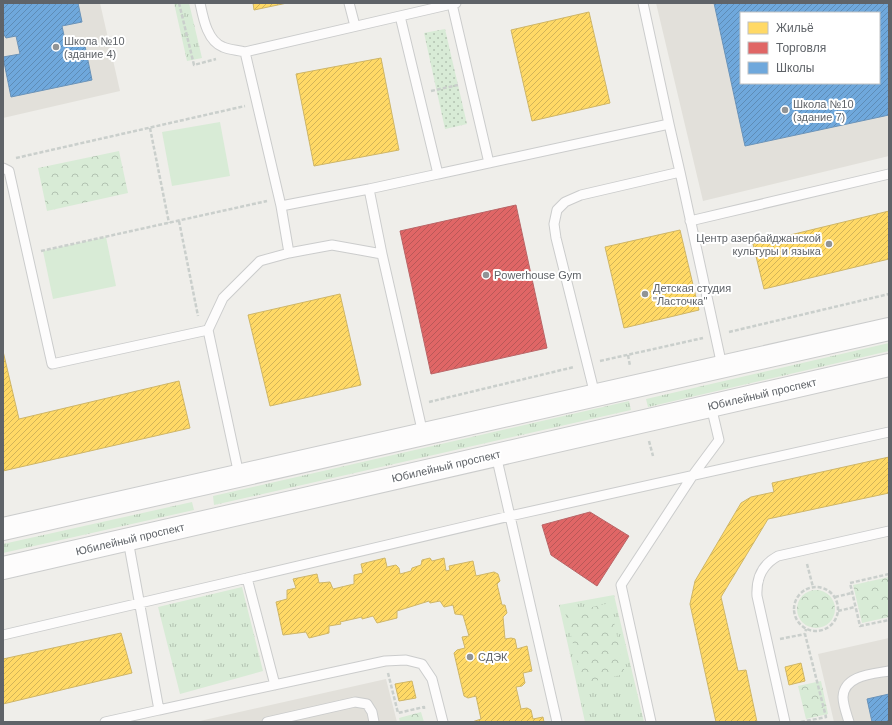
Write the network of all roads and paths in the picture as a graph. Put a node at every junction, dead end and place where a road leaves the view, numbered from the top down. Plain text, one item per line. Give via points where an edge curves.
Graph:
1 (200, 3) edge
2 (350, 3) edge
3 (454, 3) edge
4 (643, 3) edge
5 (400, 16) junction
6 (355, 26) junction
7 (245, 52) junction
8 (470, 83) junction
9 (418, 93) junction
10 (257, 103) junction
11 (669, 124) junction
12 (150, 128) junction
13 (11, 159) dead end
14 (489, 163) junction
15 (3, 168) edge
16 (680, 172) junction
17 (438, 174) junction
18 (889, 174) edge
19 (368, 189) junction
20 (280, 202) junction
21 (179, 221) junction
22 (690, 221) junction
23 (169, 223) junction
24 (289, 253) junction
25 (27, 254) junction
26 (382, 254) junction
27 (889, 294) edge
28 (889, 329) edge
29 (205, 330) junction
30 (715, 335) junction
31 (587, 364) junction
32 (889, 365) edge
33 (722, 366) junction
34 (595, 395) junction
35 (417, 405) junction
36 (711, 406) junction
37 (889, 432) edge
38 (423, 434) junction
39 (496, 455) junction
40 (239, 475) junction
41 (693, 475) junction
42 (510, 516) junction
43 (3, 529) edge
44 (889, 531) edge
45 (128, 539) junction
46 (804, 550) junction
47 (3, 568) edge
48 (889, 574) edge
49 (247, 578) junction
50 (813, 587) junction
51 (852, 593) junction
52 (835, 597) junction
53 (139, 603) junction
54 (855, 607) junction
55 (838, 611) junction
56 (889, 620) edge
57 (806, 629) junction
58 (805, 634) junction
59 (3, 636) edge
60 (767, 642) junction
61 (385, 661) junction
62 (889, 671) edge
63 (275, 685) junction
64 (159, 710) junction
65 (425, 715) dead end
66 (105, 722) edge
67 (267, 722) edge
68 (374, 722) edge
69 (443, 722) edge
70 (557, 722) edge
71 (651, 722) edge
72 (785, 722) edge
73 (800, 722) edge
74 (849, 722) edge

1 - 7 lane via 205,25 211,37 221,47
2 - 6 lane
3 - 5 lane
3 - 8 lane
4 - 11 lane
5 - 6 lane
5 - 9 lane
6 - 7 lane
7 - 10 lane
8 - 9 path
8 - 14 lane
9 - 17 lane
10 - 12 path
10 - 20 lane
11 - 14 lane
11 - 16 lane
12 - 13 path
12 - 23 path
14 - 17 lane
15 - 25 lane via 9,171
16 - 22 lane
16 - 31 lane via 581,195 565,202 557,210 554,224 556,238
17 - 19 lane
18 - 22 lane
19 - 20 lane
19 - 26 lane
20 - 21 path
20 - 24 lane
21 - 23 path
21 - 29 path
22 - 30 lane
23 - 25 path
24 - 26 lane via 332,245
24 - 29 lane via 260,261 223,298
25 - 29 lane via 52,364
26 - 35 lane
27 - 30 path
28 - 33 street
29 - 40 lane
30 - 31 path
30 - 33 lane
31 - 34 lane
31 - 35 path
32 - 36 street, Юбилейный проспект
33 - 34 street
34 - 38 street
35 - 38 lane
36 - 39 street, Юбилейный проспект
36 - 41 lane via 719,440
37 - 41 lane
38 - 40 street
39 - 42 lane
39 - 45 street, Юбилейный проспект
40 - 43 street
41 - 42 lane
41 - 71 lane via 621,584
42 - 49 lane
42 - 70 lane
44 - 46 lane
45 - 47 street, Юбилейный проспект
45 - 53 lane
46 - 50 path
46 - 60 lane via 771,560 759,576 757,596
48 - 51 path via 850,583
49 - 53 lane
49 - 63 lane
50 - 52 path via 822,587
50 - 57 path via 798,596 794,604 797,621
51 - 52 path
51 - 54 path
52 - 55 path
53 - 59 lane
53 - 64 lane
54 - 55 path
54 - 56 path via 860,626
55 - 57 path via 834,623 828,629 820,632
57 - 58 path
58 - 60 path
58 - 73 path via 826,717
60 - 72 lane
61 - 63 lane
61 - 65 path via 398,713 424,707
61 - 69 lane via 406,660 422,664 432,679
62 - 74 lane via 853,679 843,697
63 - 64 lane
64 - 66 lane
67 - 68 lane via 355,702 367,704

